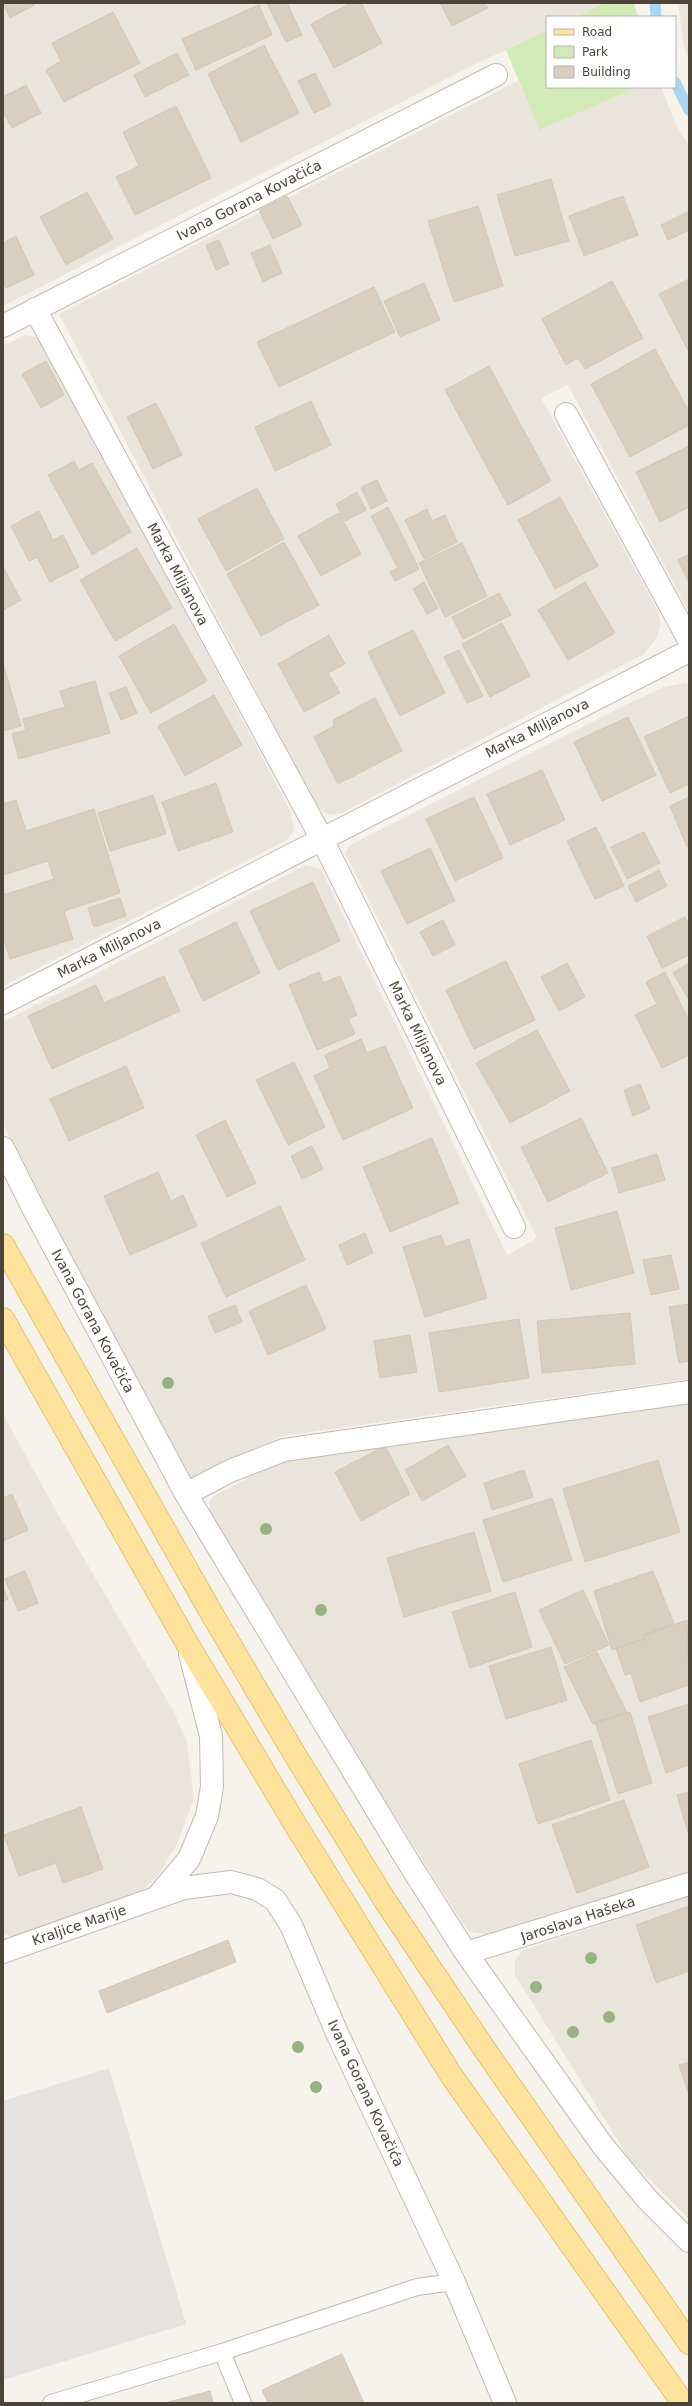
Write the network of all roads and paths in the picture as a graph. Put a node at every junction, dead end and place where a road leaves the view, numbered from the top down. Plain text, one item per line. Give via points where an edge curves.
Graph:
1 (496, 75) dead end
2 (35, 309) junction
3 (3, 326) edge
4 (566, 414) dead end
5 (689, 640) edge
6 (689, 651) edge
7 (322, 838) junction
8 (3, 1003) edge
9 (3, 1148) edge
10 (514, 1227) dead end
11 (3, 1245) edge
12 (3, 1319) edge
13 (689, 1392) edge
14 (186, 1494) junction
15 (188, 1645) junction
16 (689, 1884) edge
17 (155, 1899) junction
18 (3, 1952) edge
19 (466, 1954) junction
20 (689, 2241) edge
21 (454, 2282) junction
22 (689, 2342) edge
23 (222, 2352) junction
24 (51, 2403) edge
25 (243, 2403) edge
26 (505, 2403) edge
27 (683, 2403) edge

1 - 2 street, Ivana Gorana Kovačića
2 - 3 street, Ivana Gorana Kovačića
2 - 7 street, Marka Miljanova
4 - 5 street
6 - 7 street, Marka Miljanova
7 - 8 street, Marka Miljanova
7 - 10 street, Marka Miljanova
9 - 14 street, Ivana Gorana Kovačića
11 - 22 main road via 212,1614 380,1892 481,2044
12 - 15 main road
13 - 14 street via 284,1450 230,1471
14 - 19 street, Ivana Gorana Kovačića via 402,1853
15 - 17 street via 211,1736 212,1787 207,1816 189,1859
15 - 27 main road via 451,2075
16 - 19 street, Jaroslava Hašeka
17 - 18 street, Kraljice Marije
17 - 21 street, Ivana Gorana Kovačića via 184,1888 231,1882 257,1889 275,1900 291,1925 337,2033
19 - 20 street, Ivana Gorana Kovačića via 603,2146 647,2199
21 - 23 lane via 417,2287
21 - 26 street, Ivana Gorana Kovačića
23 - 24 lane
23 - 25 lane

